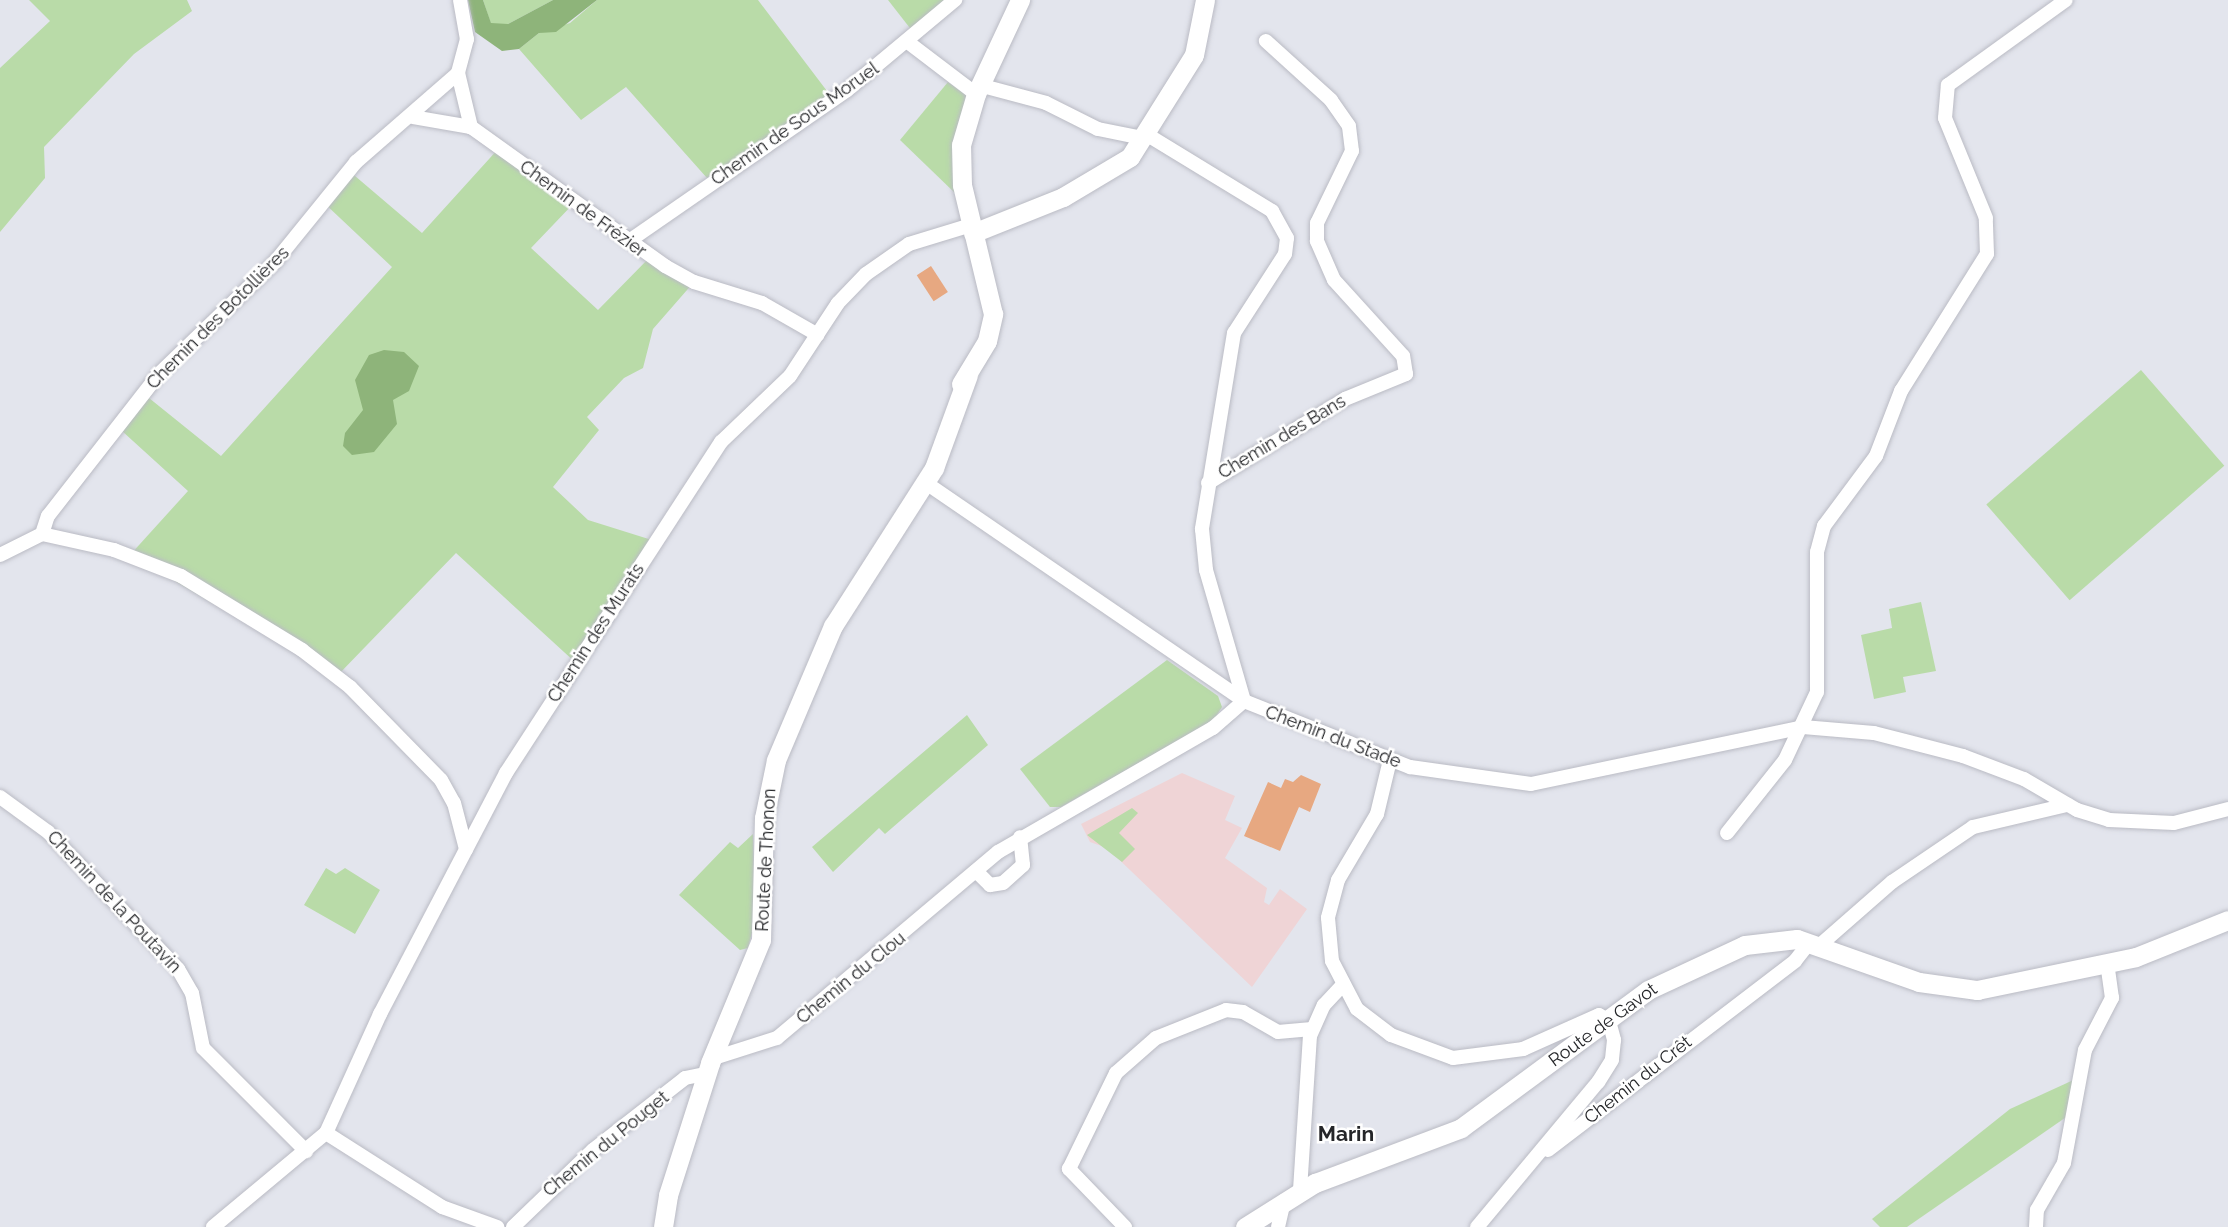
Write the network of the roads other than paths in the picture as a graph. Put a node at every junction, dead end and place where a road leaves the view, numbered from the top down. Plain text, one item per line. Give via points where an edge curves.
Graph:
1 (460, 0) edge
2 (955, 0) edge
3 (1020, 0) edge
4 (1205, 0) edge
5 (2066, 0) edge
6 (1266, 41) dead end
7 (909, 43) junction
8 (458, 73) junction
9 (977, 90) junction
10 (413, 117) junction
11 (471, 127) junction
12 (1144, 136) junction
13 (972, 229) junction
14 (629, 241) junction
15 (818, 335) junction
16 (921, 479) junction
17 (1208, 482) junction
18 (42, 534) junction
19 (0, 555) edge
20 (1244, 701) junction
21 (1803, 727) junction
22 (1390, 760) junction
23 (0, 797) edge
24 (2067, 805) junction
25 (2228, 809) edge
26 (1727, 833) dead end
27 (1020, 838) junction
28 (467, 849) junction
29 (976, 871) junction
30 (2228, 920) edge
31 (1815, 944) junction
32 (2107, 964) junction
33 (1342, 986) junction
34 (1609, 1021) junction
35 (1312, 1029) junction
36 (709, 1067) junction
37 (326, 1133) junction
38 (306, 1151) junction
39 (1540, 1153) junction
40 (1292, 1195) junction
41 (1120, 1225) edge
42 (213, 1227) edge
43 (497, 1227) edge
44 (513, 1227) edge
45 (663, 1227) edge
46 (1245, 1227) edge
47 (1278, 1227) edge
48 (1477, 1227) edge
49 (2036, 1227) edge

1 - 8 street via 467,40
2 - 7 street, Chemin de Sous Moruel
3 - 9 street, Route de Thonon
4 - 12 street via 1194,55
5 - 21 street via 1960,72 1945,93 1949,133 1988,226 1987,254 1900,391 1876,456 1820,535 1821,670
6 - 17 street, Chemin des Bans via 1331,100 1349,126 1352,152 1319,218 1317,241 1334,280 1403,356 1406,374 1345,399
7 - 9 street, Chemin des Bans
7 - 14 street, Chemin de Sous Moruel
8 - 10 street, Chemin des Botollières
8 - 11 street
9 - 12 street, Chemin des Bans via 1046,103 1098,129
9 - 13 street, Route de Thonon via 960,159
10 - 11 street
10 - 18 street, Chemin des Botollières via 348,170 275,262 159,374 48,516
11 - 14 street, Chemin de Frézier
12 - 13 street via 1114,171
12 - 17 street, Chemin des Bans via 1272,211 1287,238 1285,254 1234,332
13 - 15 street, Chemin des Murats via 925,237 885,259 844,295
13 - 16 street, Route de Thonon via 993,314 987,341
14 - 15 street, Chemin de Frézier via 686,278 762,303
15 - 28 street, Chemin des Murats via 790,376 706,462 522,748
16 - 20 street, Chemin du Stade
16 - 36 street, Route de Thonon via 821,650 776,760 764,818 761,940
17 - 20 street, Chemin des Bans via 1203,553
18 - 19 street
18 - 28 street via 80,540 169,570 326,667 441,780 454,803
20 - 22 street, Chemin du Stade
20 - 27 street, Chemin du Clou via 1213,728
21 - 22 street, Chemin du Stade via 1531,784
21 - 24 street, Chemin du Stade via 1889,735 1964,756 2024,779
21 - 26 street via 1778,771
22 - 33 street via 1377,814 1343,870 1330,907 1330,953
23 - 38 street, Chemin de la Poutavin via 48,832 178,969 192,992 203,1048
24 - 25 street, Chemin du Stade via 2086,814 2147,824 2188,821
24 - 31 street, Chemin du Crêt via 1973,827 1892,882
27 - 29 street, Chemin du Clou
27 - 29 street via 1023,864 1003,883 990,885
28 - 37 street, Chemin des Murats via 380,1014
29 - 36 street, Chemin du Clou via 776,1038
30 - 32 street, Route de Gavot via 2174,945
31 - 32 street, Route de Gavot via 1919,982 1962,990 2005,987
31 - 34 street, Route de Gavot via 1771,939 1733,950 1662,983
31 - 39 street, Chemin du Crêt via 1558,1145
32 - 49 street via 2112,998 2085,1050 2064,1163 2037,1210
33 - 34 street via 1373,1024 1435,1054 1489,1057 1532,1046 1595,1016
33 - 35 street via 1324,1005
34 - 39 street via 1612,1060
34 - 40 street, Route de Gavot via 1461,1128
35 - 40 street
35 - 41 street via 1284,1033 1237,1010 1226,1010 1156,1038 1116,1073 1069,1169
36 - 44 street, Chemin du Pouget via 690,1075 602,1143 556,1181
36 - 45 street, Route de Thonon via 668,1195
37 - 38 street
37 - 43 street via 442,1207
38 - 42 street
39 - 48 street, Chemin du Crêt
40 - 46 street, Route de Gavot
40 - 47 street

